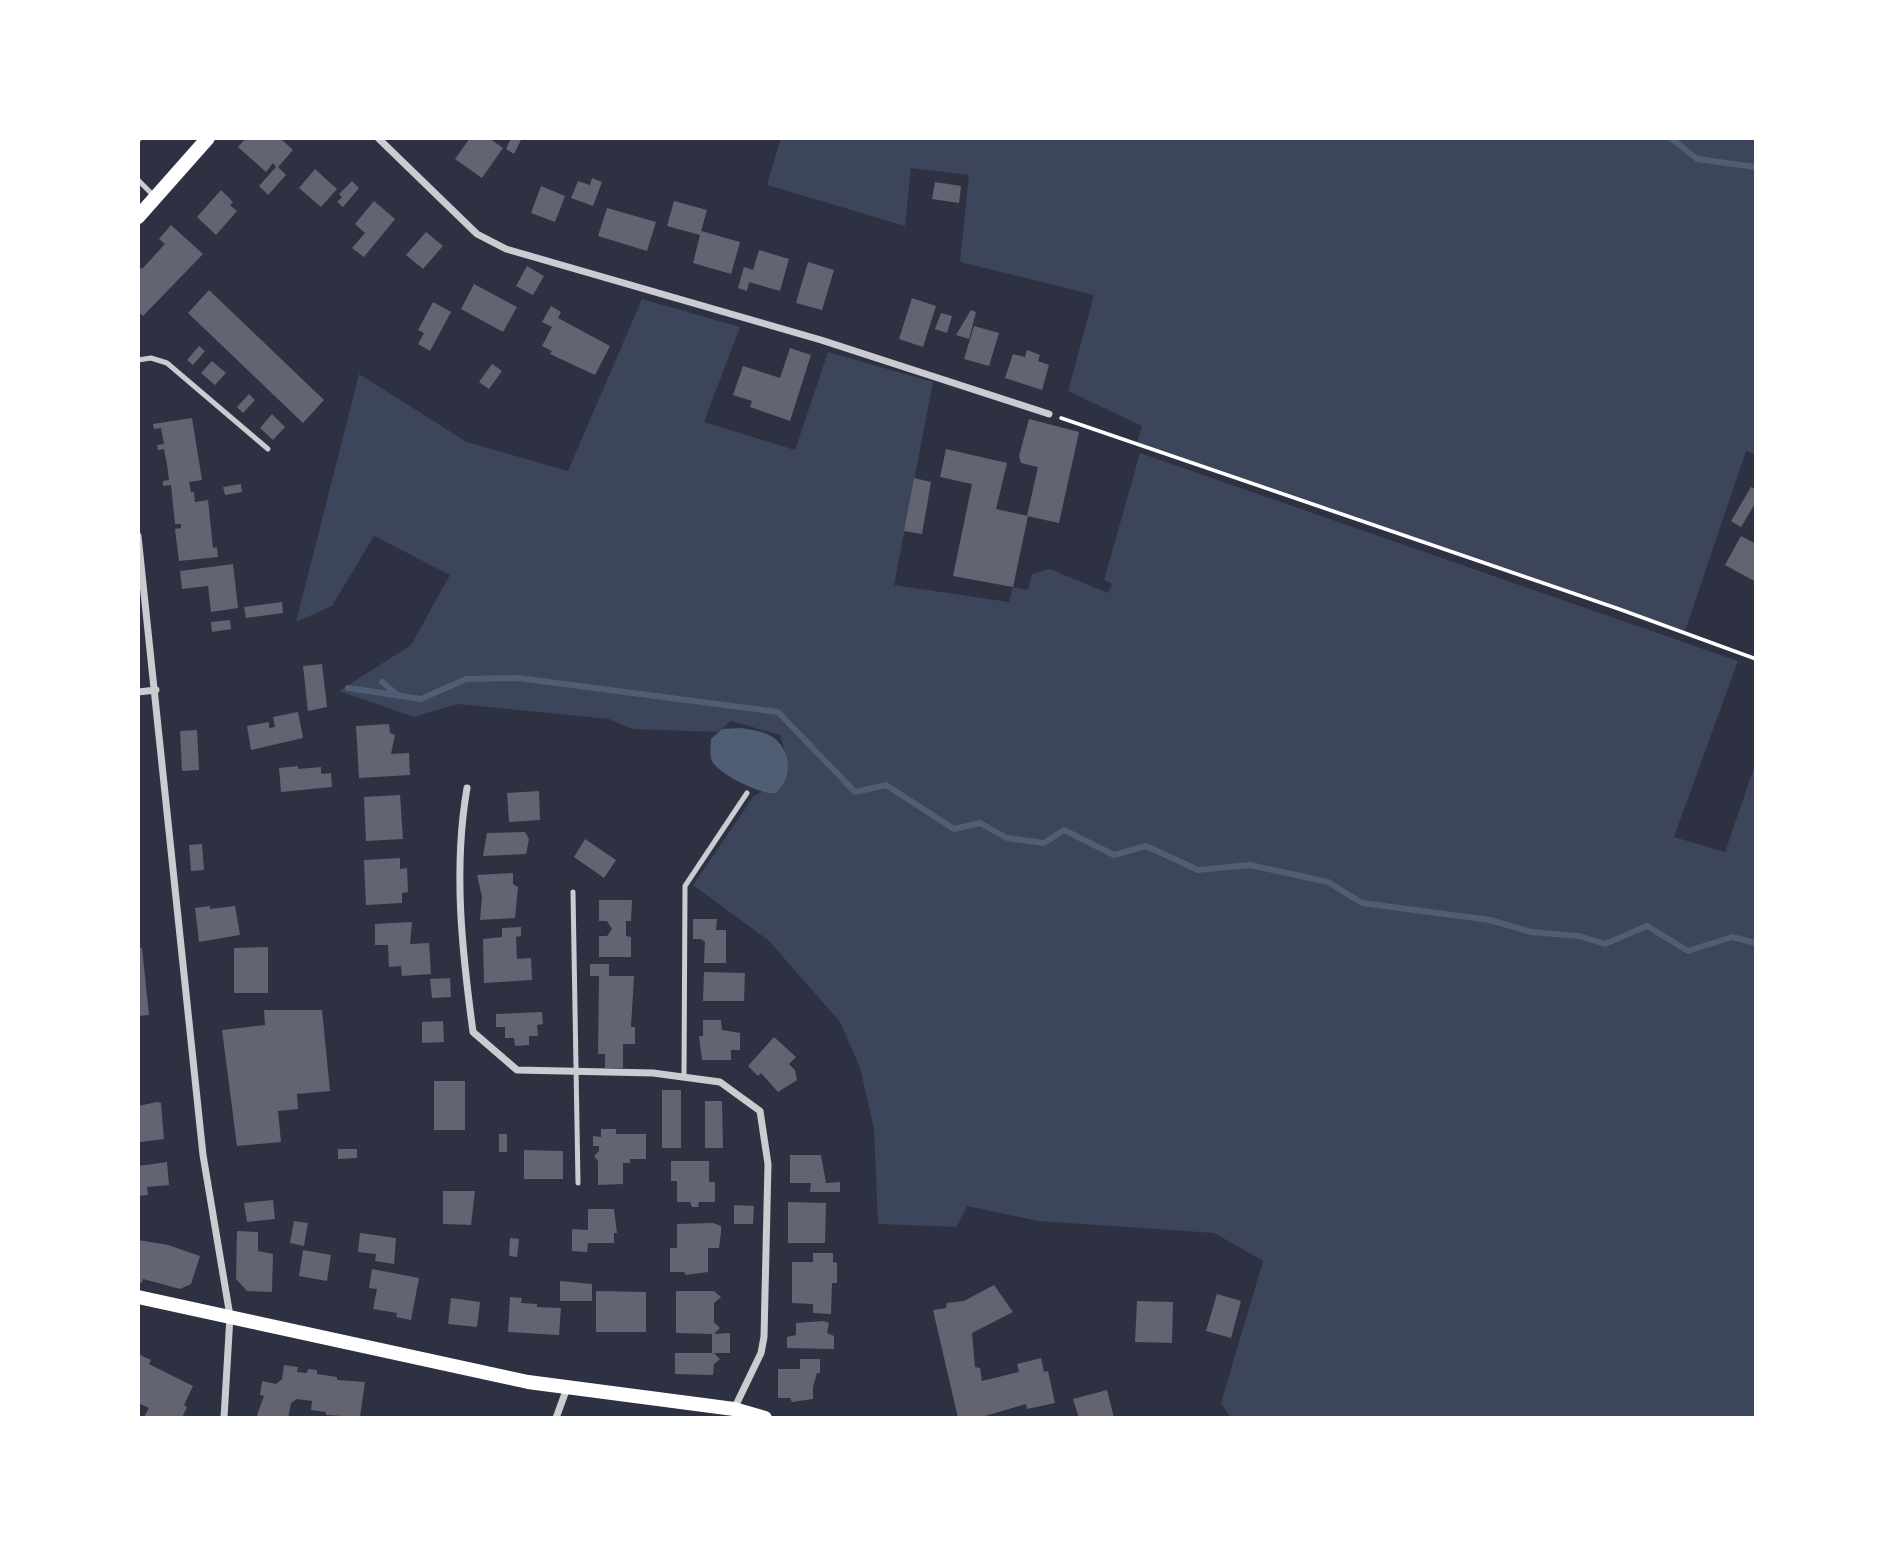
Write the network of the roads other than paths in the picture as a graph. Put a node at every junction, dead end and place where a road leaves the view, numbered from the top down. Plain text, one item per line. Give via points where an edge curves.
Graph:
1 (208, 138) edge
2 (378, 138) edge
3 (138, 180) edge
4 (155, 197) junction
5 (138, 217) edge
6 (138, 360) edge
7 (1049, 414) road end
8 (268, 449) dead end
9 (138, 536) edge
10 (156, 690) junction
11 (138, 692) edge
12 (467, 788) dead end
13 (747, 793) dead end
14 (573, 892) dead end
15 (578, 1073) junction
16 (684, 1077) junction
17 (578, 1183) dead end
18 (138, 1297) edge
19 (230, 1316) junction
20 (567, 1388) junction
21 (734, 1409) junction
22 (224, 1418) edge
23 (556, 1418) edge
24 (765, 1418) edge

1 - 4 main road
2 - 7 street via 477,234 506,249 821,340
3 - 4 lane
4 - 5 main road
6 - 8 lane via 167,363
9 - 10 street
10 - 11 street
10 - 19 street via 203,1155
12 - 15 street via 459,834 463,956 473,1032 517,1070
13 - 16 lane via 685,886
14 - 15 lane
15 - 16 street
15 - 17 lane
16 - 21 street via 719,1082 760,1111 768,1164 764,1338
18 - 19 main road
19 - 20 main road
19 - 22 street
20 - 21 main road
20 - 23 street
21 - 24 main road

